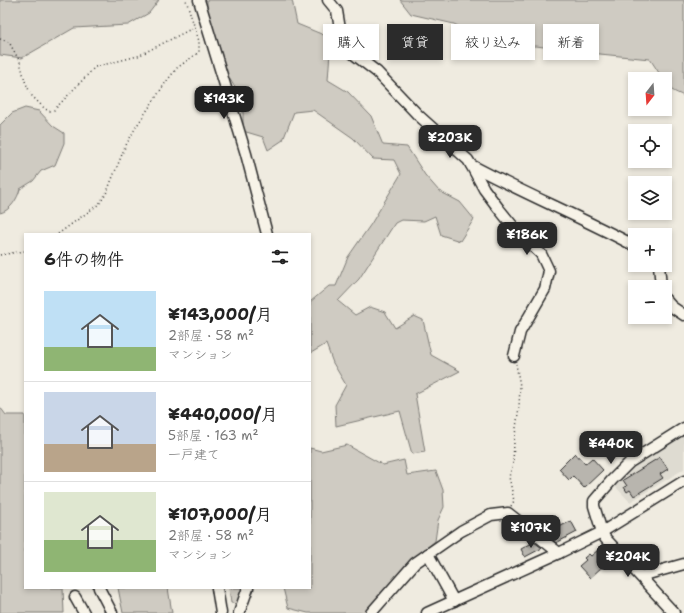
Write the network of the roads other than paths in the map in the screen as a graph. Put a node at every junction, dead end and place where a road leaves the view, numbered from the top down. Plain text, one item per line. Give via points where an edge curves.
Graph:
1 (199, 0) edge
2 (328, 0) edge
3 (471, 166) junction
4 (267, 233) edge
5 (628, 242) edge
6 (672, 307) edge
7 (684, 315) edge
8 (514, 356) road end
9 (684, 428) edge
10 (684, 481) edge
11 (602, 532) junction
12 (559, 553) junction
13 (428, 554) junction
14 (684, 564) edge
15 (641, 576) junction
16 (100, 589) edge
17 (217, 589) edge
18 (248, 589) edge
19 (75, 598) dead end
20 (454, 601) junction
21 (84, 613) edge
22 (112, 613) edge
23 (221, 613) edge
24 (239, 613) edge
25 (371, 613) edge
26 (427, 613) edge
27 (674, 613) edge

1 - 4 street via 246,154
2 - 3 street via 337,11 344,44 377,72 418,115 468,160
3 - 5 street
3 - 8 street via 499,209 521,236 541,254 549,271 545,289 520,332
6 - 7 street
9 - 11 street via 630,462 594,501
10 - 11 street
11 - 12 street
11 - 15 street
12 - 13 street via 508,513 491,515 461,531
12 - 20 street
13 - 20 street
13 - 25 street via 415,563
14 - 15 street
15 - 27 street
16 - 22 street
17 - 23 street
18 - 24 street
19 - 21 street
20 - 26 street

